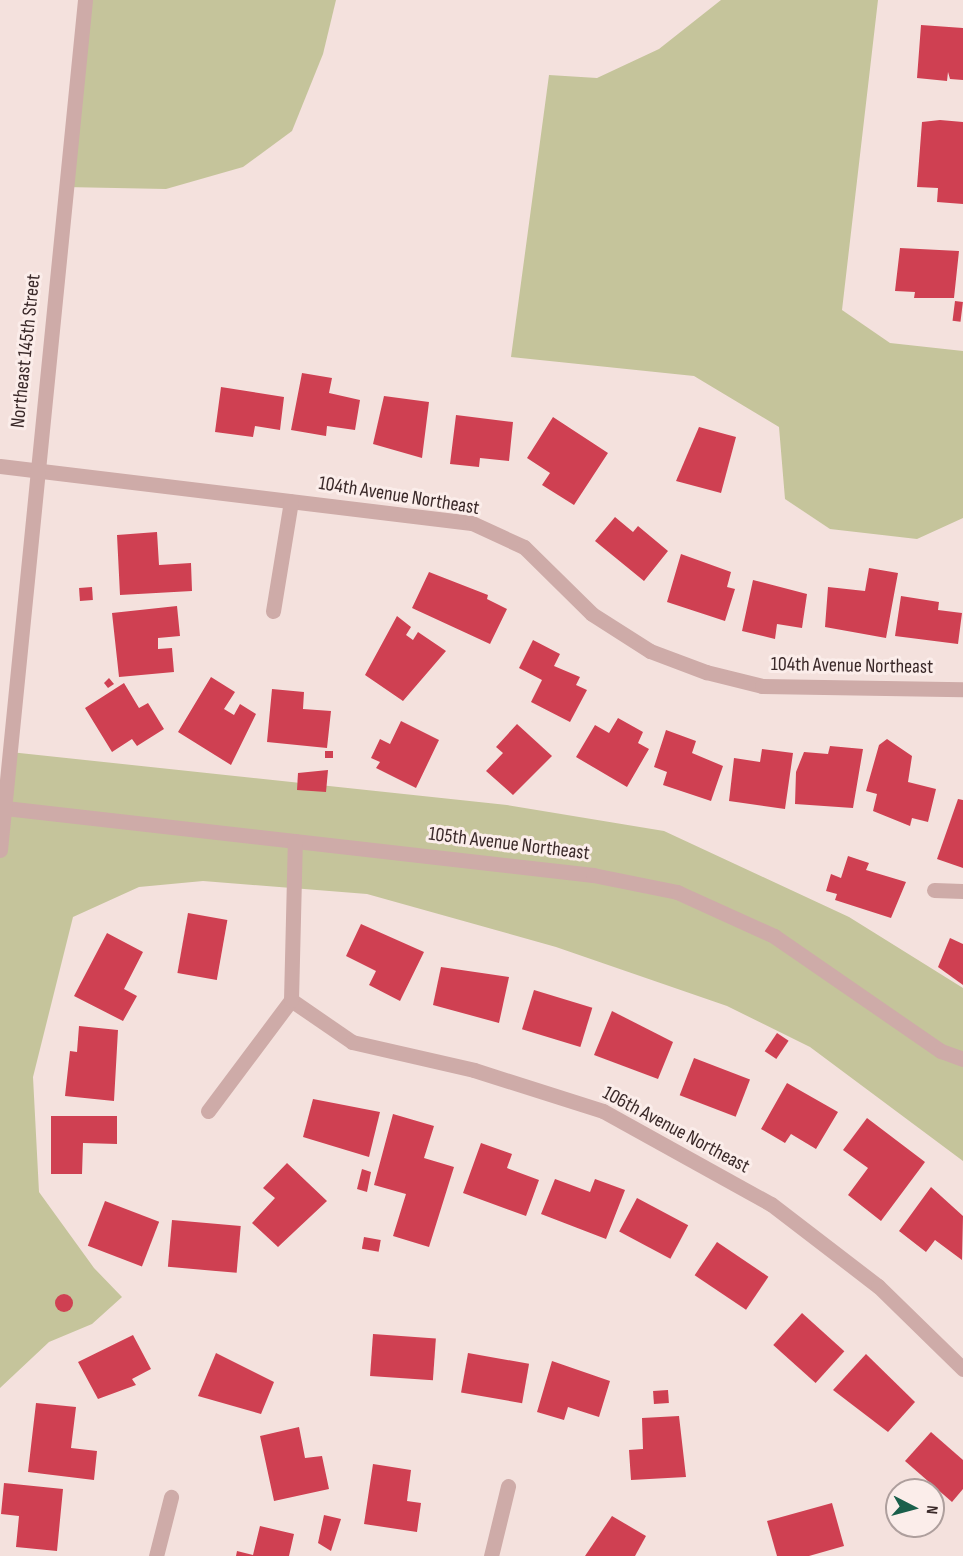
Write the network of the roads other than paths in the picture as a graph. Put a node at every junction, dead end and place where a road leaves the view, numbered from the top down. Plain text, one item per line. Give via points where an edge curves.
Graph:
1 (85, 0) edge
2 (0, 466) edge
3 (35, 469) junction
4 (291, 501) junction
5 (273, 611) dead end
6 (963, 689) edge
7 (5, 808) junction
8 (295, 841) junction
9 (0, 850) edge
10 (934, 890) dead end
11 (963, 891) edge
12 (291, 1000) junction
13 (963, 1059) edge
14 (208, 1111) dead end
15 (963, 1369) edge
16 (508, 1486) dead end
17 (171, 1497) dead end
18 (156, 1556) edge
19 (491, 1556) edge

1 - 3 street, Northeast 145th Street
2 - 3 street, 104th Avenue Northeast
3 - 4 street, 104th Avenue Northeast
3 - 7 street, Northeast 145th Street
4 - 5 street
4 - 6 street, 104th Avenue Northeast via 472,523 524,547 592,614 640,644 706,672 762,686
7 - 8 street, 105th Avenue Northeast
7 - 9 street, Northeast 145th Street
8 - 12 street
8 - 13 street, 105th Avenue Northeast via 593,874 677,892 774,936 941,1051
10 - 11 street
12 - 14 street
12 - 15 street, 106th Avenue Northeast via 352,1042 474,1070 612,1116 771,1204 878,1286
16 - 19 street
17 - 18 street

